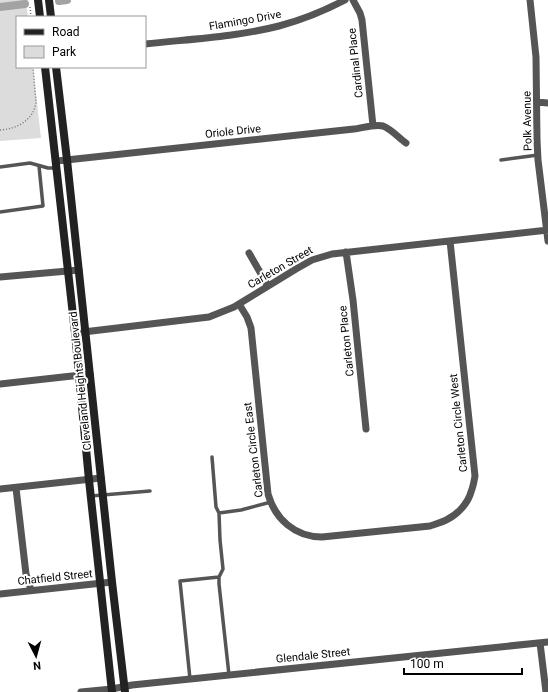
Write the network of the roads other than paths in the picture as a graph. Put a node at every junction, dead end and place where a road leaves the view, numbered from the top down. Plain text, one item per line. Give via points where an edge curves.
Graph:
1 (38, 0) edge
2 (49, 0) edge
3 (345, 0) edge
4 (353, 0) edge
5 (530, 0) edge
6 (40, 16) edge
7 (51, 16) edge
8 (146, 44) edge
9 (45, 68) edge
10 (56, 68) edge
11 (536, 102) junction
12 (548, 103) edge
13 (373, 126) junction
14 (406, 143) dead end
15 (538, 154) junction
16 (67, 160) junction
17 (500, 160) dead end
18 (57, 165) junction
19 (39, 166) junction
20 (0, 167) edge
21 (0, 212) edge
22 (547, 230) edge
23 (450, 240) junction
24 (548, 241) edge
25 (346, 252) junction
26 (249, 253) dead end
27 (68, 270) junction
28 (79, 270) junction
29 (0, 277) edge
30 (268, 286) junction
31 (239, 304) junction
32 (86, 332) junction
33 (75, 333) junction
34 (90, 374) junction
35 (79, 376) junction
36 (0, 384) edge
37 (366, 429) dead end
38 (212, 457) dead end
39 (101, 478) junction
40 (89, 480) junction
41 (16, 488) junction
42 (0, 489) edge
43 (150, 492) dead end
44 (103, 495) junction
45 (91, 496) junction
46 (271, 502) junction
47 (219, 513) junction
48 (375, 531) joint
49 (219, 577) junction
50 (112, 582) junction
51 (100, 583) junction
52 (31, 590) junction
53 (0, 594) edge
54 (544, 642) edge
55 (230, 675) junction
56 (190, 679) junction
57 (125, 689) edge
58 (112, 690) edge
59 (81, 692) edge
60 (546, 692) edge

1 - 6 street
2 - 7 street
3 - 8 street, Flamingo Drive via 315,14 279,26 225,36
4 - 13 street, Cardinal Place via 362,20
5 - 11 street, Polk Avenue via 536,57
9 - 18 street, Cleveland Heights Boulevard
10 - 16 street, Cleveland Heights Boulevard
11 - 12 street
11 - 15 street, Polk Avenue
13 - 14 street, Oriole Drive via 382,126 392,131
13 - 16 street, Oriole Drive
15 - 17 lane
15 - 22 street, Polk Avenue
16 - 18 street, Oriole Drive
16 - 28 street, Cleveland Heights Boulevard
18 - 19 lane via 48,168
18 - 27 street, Cleveland Heights Boulevard
19 - 20 lane via 30,163
19 - 21 lane via 43,206
22 - 23 street, Carleton Street
22 - 24 street, Polk Avenue
23 - 25 street, Carleton Street
23 - 48 street, Carleton Circle West via 475,476 471,493 457,513 438,524
25 - 30 street, Carleton Street via 312,260
25 - 37 street, Carleton Place
26 - 30 street
27 - 28 street
27 - 29 street
27 - 33 street, Cleveland Heights Boulevard
28 - 32 street, Cleveland Heights Boulevard
30 - 31 street, Carleton Street
31 - 32 street, Carleton Street via 209,317
31 - 46 street, Carleton Circle East via 251,328 268,494
32 - 33 street, Carleton Street
32 - 34 street, Cleveland Heights Boulevard
33 - 35 street, Cleveland Heights Boulevard
34 - 35 street
34 - 39 street, Cleveland Heights Boulevard
35 - 36 street
35 - 40 street, Cleveland Heights Boulevard
38 - 47 lane via 216,507
39 - 40 street
39 - 44 street, Cleveland Heights Boulevard
40 - 41 street
40 - 45 street, Cleveland Heights Boulevard
41 - 42 street
41 - 52 street via 26,574
43 - 44 lane
44 - 45 lane
44 - 50 street, Cleveland Heights Boulevard
45 - 51 street, Cleveland Heights Boulevard
46 - 47 lane
46 - 48 street, Carleton Circle East via 278,516 288,525 313,537
47 - 49 lane via 223,569
49 - 55 lane
49 - 56 lane via 180,581
50 - 51 street, Chatfield Street
50 - 57 street, Cleveland Heights Boulevard
51 - 52 street, Chatfield Street
51 - 58 street, Cleveland Heights Boulevard
52 - 53 street, Chatfield Street
54 - 55 street, Glendale Street
54 - 60 street
55 - 56 street, Glendale Street
56 - 57 street, Glendale Street
57 - 58 street, Glendale Street
58 - 59 street, Glendale Street

